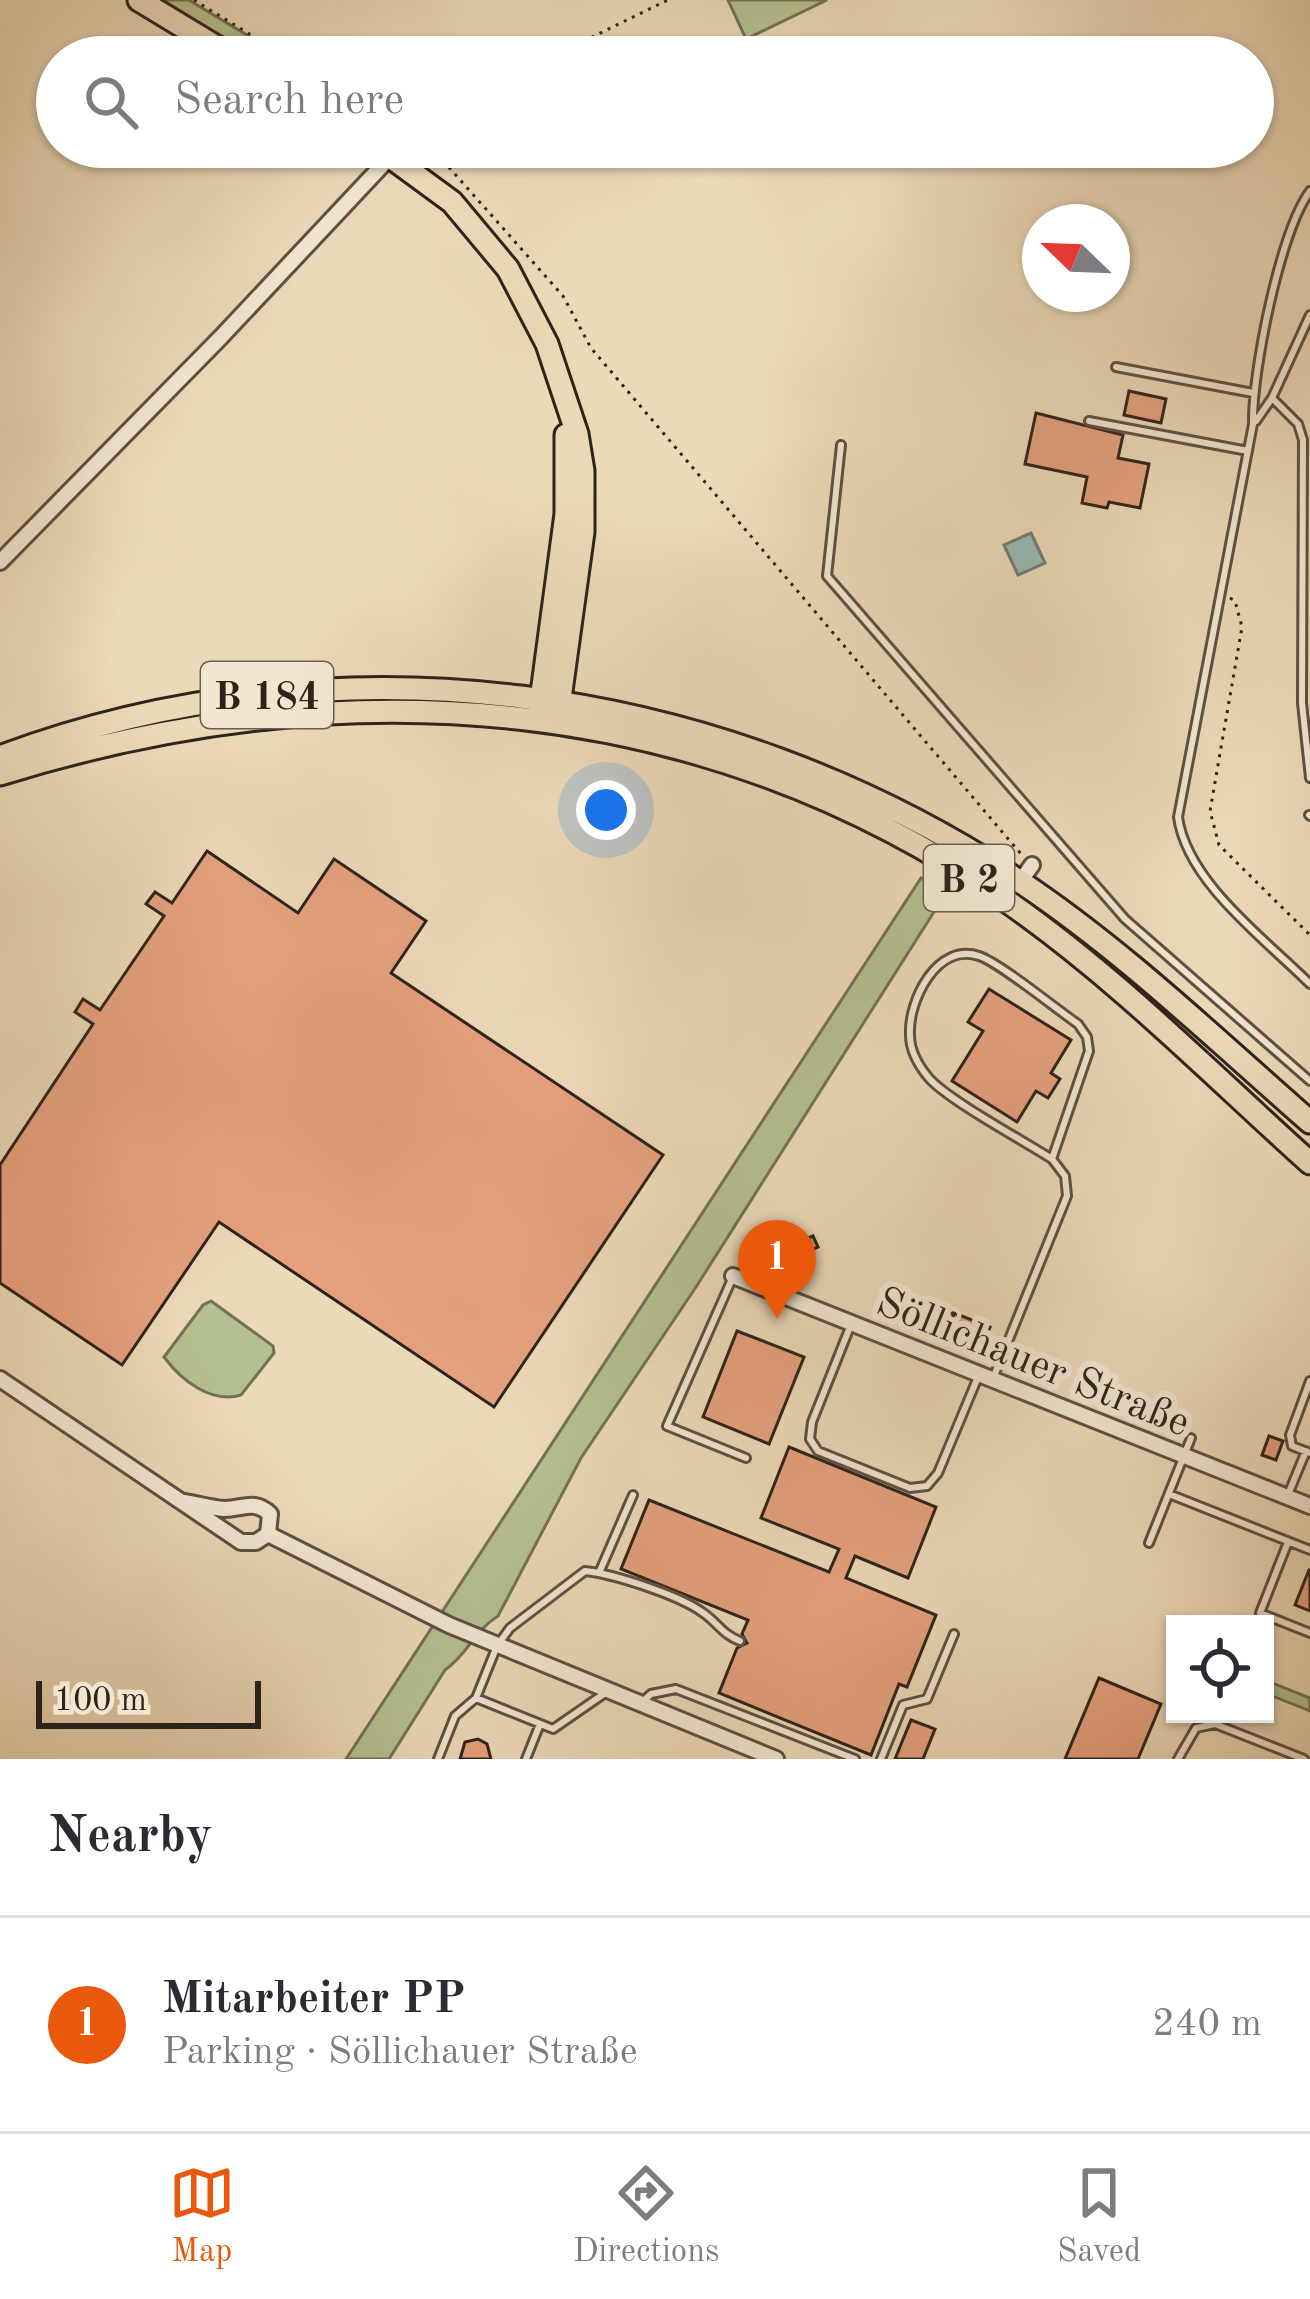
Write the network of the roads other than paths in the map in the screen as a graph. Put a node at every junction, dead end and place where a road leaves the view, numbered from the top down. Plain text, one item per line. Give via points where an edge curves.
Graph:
1 (139, 0) edge
2 (198, 36) edge
3 (370, 168) edge
4 (406, 168) edge
5 (1310, 191) edge
6 (1310, 315) edge
7 (1116, 367) dead end
8 (1253, 393) junction
9 (1272, 398) junction
10 (1090, 421) dead end
11 (1253, 424) junction
12 (842, 445) dead end
13 (1248, 452) junction
14 (0, 562) edge
15 (549, 710) junction
16 (0, 757) edge
17 (0, 774) edge
18 (1310, 778) edge
19 (1310, 984) edge
20 (1310, 1081) edge
21 (1310, 1122) edge
22 (1052, 1159) junction
23 (1310, 1163) edge
24 (734, 1276) joint
25 (852, 1323) junction
26 (986, 1377) junction
27 (0, 1379) edge
28 (1310, 1381) edge
29 (1192, 1438) dead end
30 (1308, 1452) edge
31 (1184, 1456) junction
32 (746, 1458) dead end
33 (1169, 1494) junction
34 (633, 1495) dead end
35 (1287, 1497) junction
36 (184, 1502) junction
37 (1310, 1506) edge
38 (268, 1534) junction
39 (1288, 1542) junction
40 (1149, 1543) dead end
41 (1310, 1550) edge
42 (599, 1573) junction
43 (1310, 1633) edge
44 (954, 1634) dead end
45 (740, 1641) dead end
46 (497, 1646) junction
47 (608, 1691) junction
48 (476, 1698) junction
49 (892, 1701) dead end
50 (640, 1704) junction
51 (903, 1705) junction
52 (540, 1724) junction
53 (437, 1759) edge
54 (526, 1759) edge
55 (776, 1759) edge
56 (855, 1759) edge
57 (881, 1759) edge
58 (1178, 1759) edge
59 (1304, 1759) edge

1 - 2 main road
3 - 14 street via 221,337
4 - 15 main road via 452,202 508,269 547,344 566,404 566,514
5 - 8 lane via 1288,231
6 - 9 lane
7 - 8 lane
8 - 11 lane
9 - 11 lane
9 - 18 lane via 1303,440 1303,737
10 - 13 lane
11 - 13 lane
12 - 20 lane via 827,576 1125,920
13 - 19 lane via 1180,791 1181,839 1204,878
15 - 16 main road, B 184 via 389,689 248,698 132,718
15 - 17 main road, B 184 via 283,713
15 - 21 main road, B 2 via 686,727 785,759 1026,873
15 - 23 main road, B 2 via 750,771 942,860 1120,987
22 - 22 lane via 931,1082 917,1061 913,1010 937,964 958,953 980,956 1087,1037
22 - 26 lane via 1067,1196
24 - 25 street, Söllichauer Straße
24 - 32 lane via 667,1426
25 - 26 street, Söllichauer Straße
25 - 26 lane via 812,1422 818,1451 910,1488 926,1486
26 - 31 street, Söllichauer Straße
27 - 36 street
28 - 30 lane via 1290,1435 1292,1446
29 - 31 lane
30 - 35 lane
31 - 33 lane
31 - 35 street, Söllichauer Straße
33 - 39 lane
33 - 40 lane
34 - 42 lane
35 - 37 street, Söllichauer Straße
36 - 38 street via 242,1542
36 - 38 street via 264,1508
38 - 46 street
39 - 41 lane
39 - 43 lane via 1260,1613
42 - 45 lane via 702,1611
42 - 46 lane via 585,1571
44 - 51 lane via 928,1700
46 - 47 street
46 - 48 lane
47 - 50 street
47 - 52 lane via 553,1729
48 - 52 lane
48 - 53 lane via 455,1716
49 - 51 lane
50 - 55 street
50 - 56 lane via 676,1689
51 - 57 lane
52 - 54 lane
58 - 59 lane via 1196,1728 1215,1724

